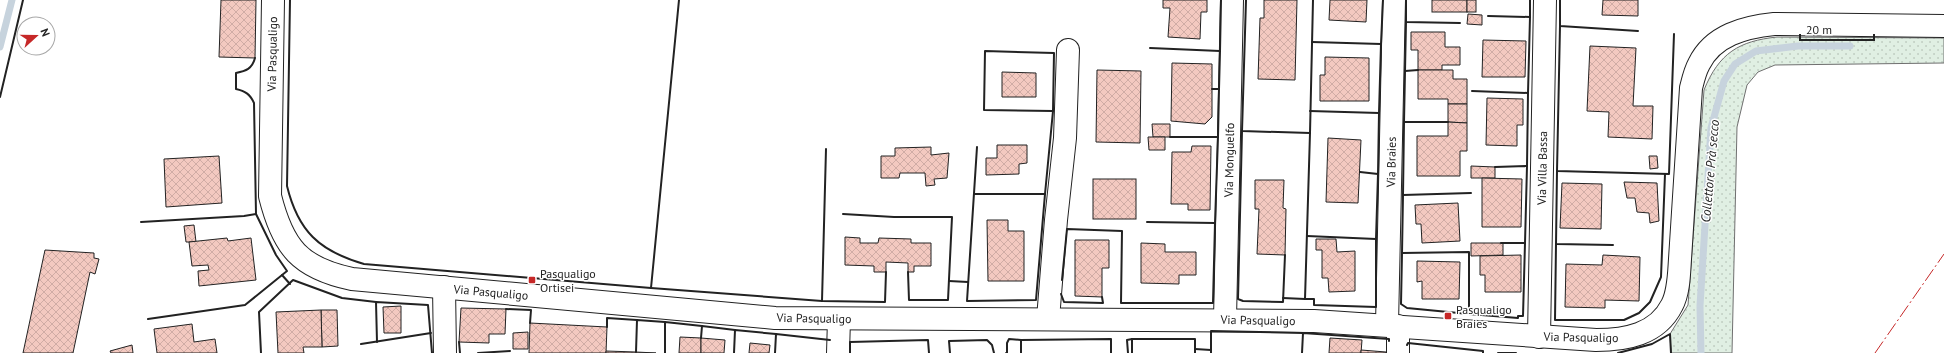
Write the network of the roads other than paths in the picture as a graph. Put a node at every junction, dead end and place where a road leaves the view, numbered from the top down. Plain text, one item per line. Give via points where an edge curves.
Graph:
1 (273, 0) edge
2 (1232, 0) edge
3 (1394, 0) edge
4 (1545, 0) edge
5 (1944, 26) edge
6 (1068, 50) dead end
7 (444, 287) junction
8 (839, 319) junction
9 (1048, 319) junction
10 (1225, 319) junction
11 (1393, 325) junction
12 (1538, 336) junction
13 (1596, 347) edge
14 (445, 353) edge
15 (838, 353) edge
16 (1398, 353) edge

1 - 7 street, Via Pasqualigo via 270,196 276,221 285,238 297,254 313,267 331,275
2 - 10 street, Via Monguelfo
3 - 11 street, Via Braies
4 - 12 street, Via Villa Bassa
5 - 13 street, Via Pasqualigo via 1774,24 1750,27 1731,34 1711,47 1699,64 1691,88 1678,283 1672,305 1659,322 1642,333
6 - 9 street via 1065,138
7 - 8 street, Via Pasqualigo via 768,317
7 - 14 street
8 - 9 street, Via Pasqualigo
8 - 15 street
9 - 10 street, Via Pasqualigo
10 - 11 street, Via Pasqualigo
11 - 12 street, Via Pasqualigo
11 - 16 street, Via Braies
12 - 13 street, Via Pasqualigo

